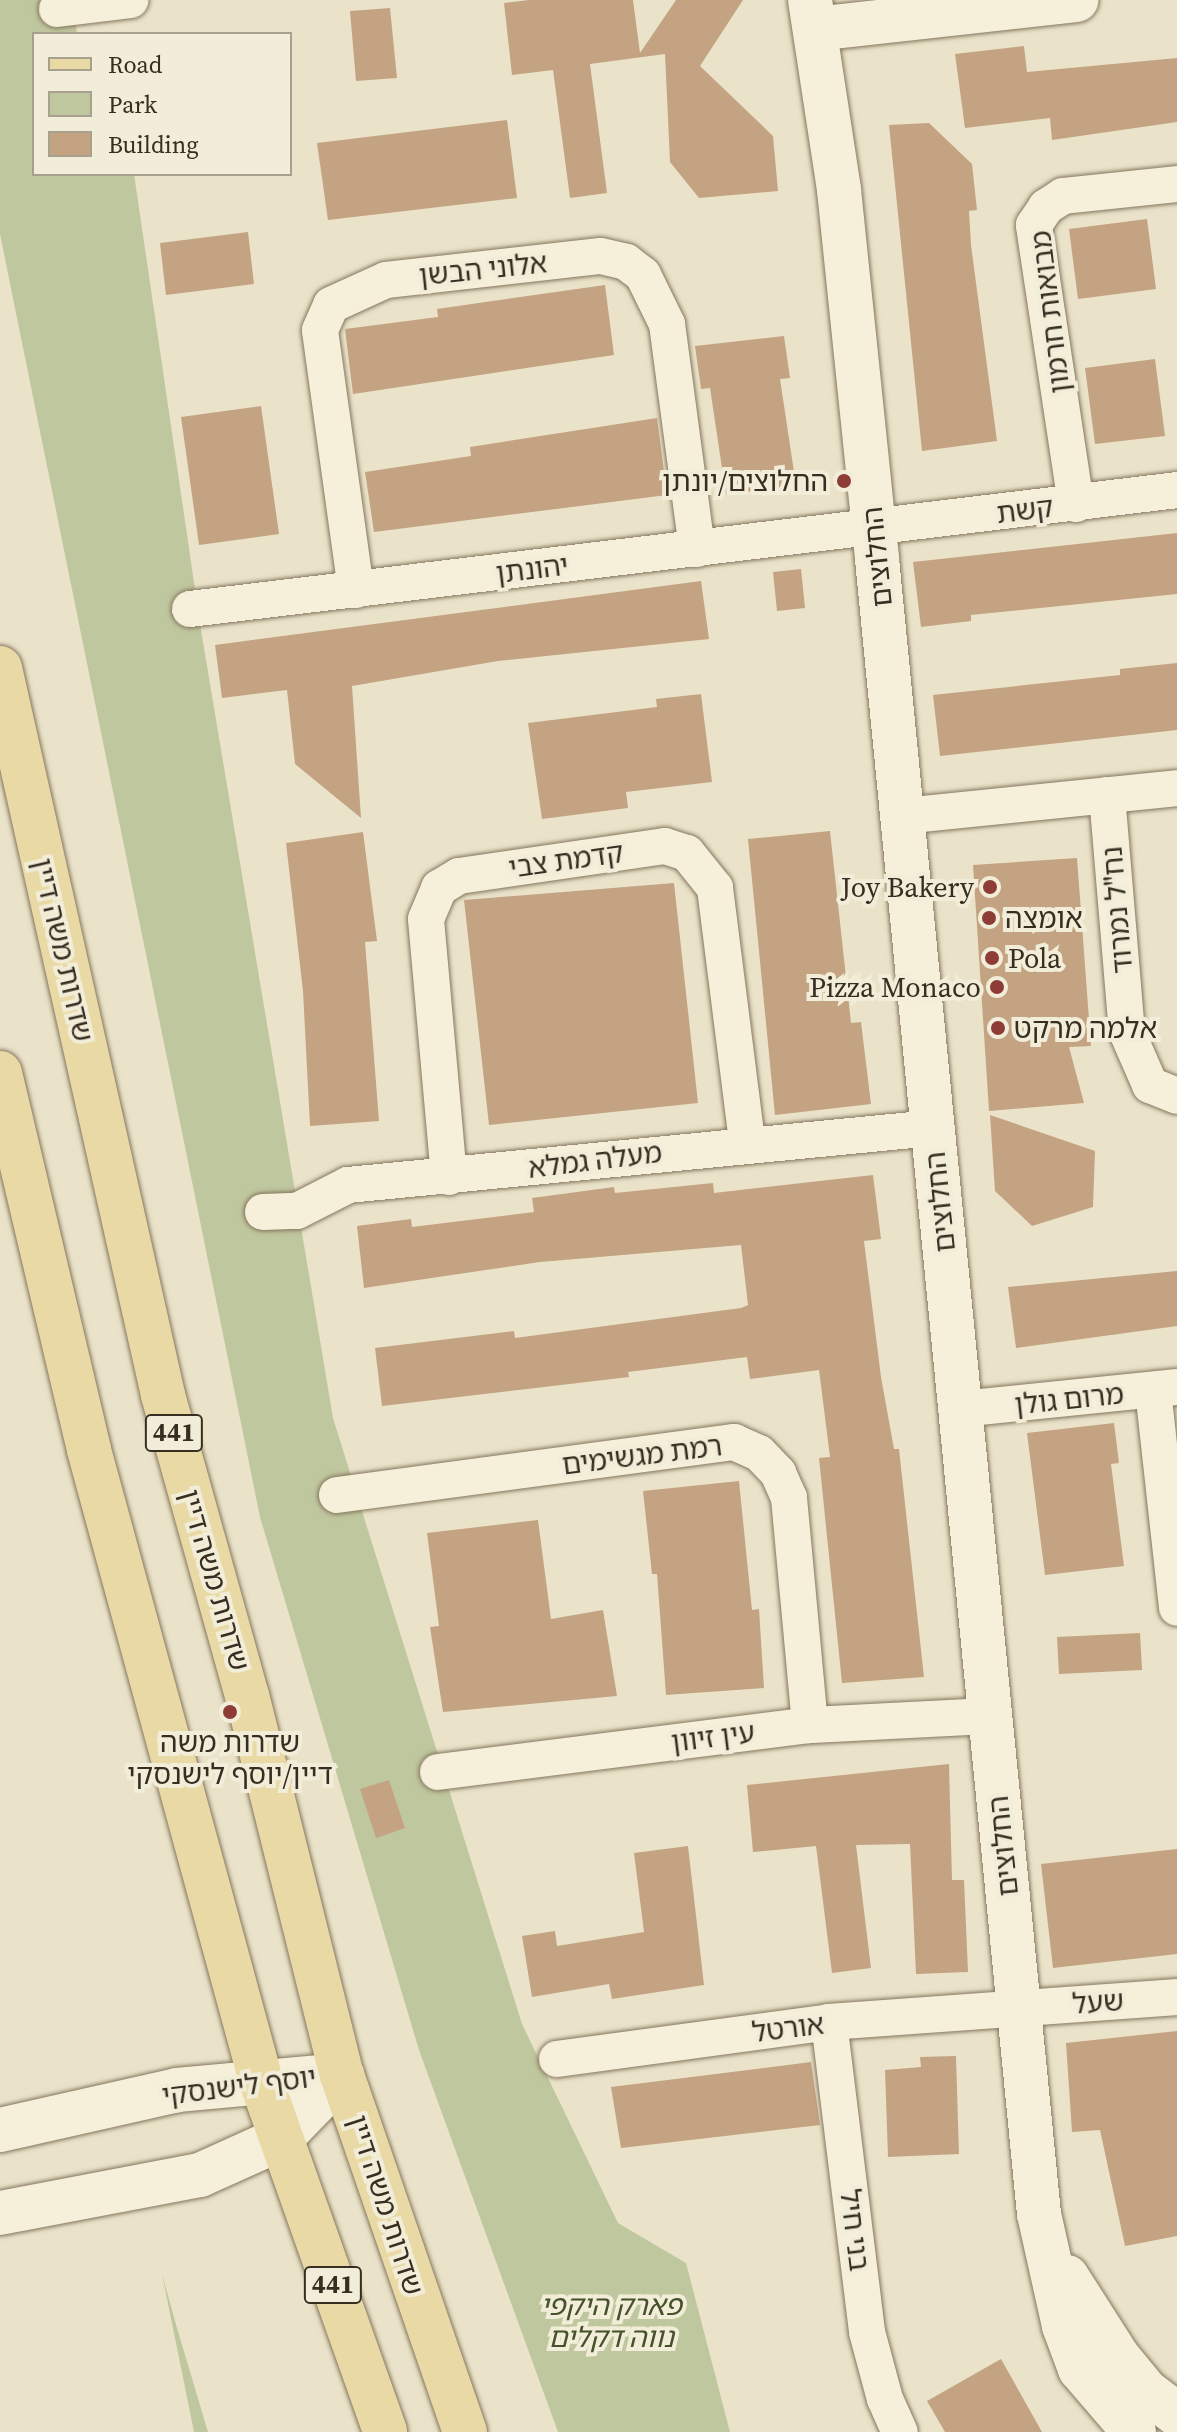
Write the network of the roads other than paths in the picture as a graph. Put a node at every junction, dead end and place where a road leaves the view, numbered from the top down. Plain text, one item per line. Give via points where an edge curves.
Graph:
1 (130, 0) edge
2 (1076, 0) edge
3 (66, 8) dead end
4 (825, 14) edge
5 (1177, 184) edge
6 (1177, 490) edge
7 (1076, 504) junction
8 (874, 528) junction
9 (697, 549) junction
10 (356, 590) junction
11 (195, 609) dead end
12 (0, 668) edge
13 (1177, 788) edge
14 (1107, 795) junction
15 (902, 816) junction
16 (0, 1073) edge
17 (1177, 1096) edge
18 (933, 1128) junction
19 (747, 1142) junction
20 (449, 1177) junction
21 (272, 1214) dead end
22 (1165, 1389) edge
23 (960, 1409) junction
24 (337, 1495) dead end
25 (1177, 1608) edge
26 (990, 1716) junction
27 (810, 1725) junction
28 (438, 1772) dead end
29 (1177, 1997) edge
30 (1019, 2007) junction
31 (829, 2022) junction
32 (557, 2059) dead end
33 (342, 2075) junction
34 (261, 2081) junction
35 (0, 2130) edge
36 (280, 2139) junction
37 (0, 2213) edge
38 (1039, 2214) junction
39 (1177, 2414) edge
40 (385, 2432) edge
41 (465, 2432) edge
42 (900, 2432) edge
43 (1134, 2432) edge

1 - 3 street
2 - 4 street
4 - 8 street, החלוצים
5 - 7 street, מבואות חרמון via 1063,196 1046,207 1034,225
6 - 7 street, קשת
7 - 8 street, קשת
8 - 9 street, יהונתן
8 - 15 street, החלוצים
9 - 10 street, יהונתן
9 - 10 street, אלוני הבשן via 667,324 643,275 626,262 601,256 386,280 331,305 320,330
10 - 11 street, יהונתן
12 - 33 main road, שדרות משה דיין / 441 via 163,1395 247,1695
13 - 14 street
14 - 15 street
14 - 17 street, נח"ל נמרוד via 1127,1032 1150,1085
15 - 18 street, החלוצים
16 - 34 main road, 441 via 89,1450
18 - 19 street, מעלה גמלא
18 - 23 street, החלוצים
19 - 20 street, מעלה גמלא
19 - 20 street, קדמת צבי via 715,888 687,853 665,846 459,876 439,888 426,919
20 - 21 street, מעלה גמלא via 348,1185
22 - 23 street, מרום גולן
22 - 25 street
23 - 26 street, החלוצים
24 - 27 street, רמת מגשימים via 734,1442 759,1453 778,1473 789,1498
26 - 27 street, עין זיוון
26 - 30 street, החלוצים
27 - 28 street, עין זיוון
29 - 30 street, שעל
30 - 31 street, אורטל
30 - 38 street, החלוצים
31 - 32 street, אורטל
31 - 42 street, בני חיל via 867,2332
33 - 34 street, יוסף לישנסקי
33 - 36 street, יוסף לישנסקי
33 - 41 main road, שדרות משה דיין / 441
34 - 35 street, יוסף לישנסקי via 177,2090
34 - 36 main road, 441
36 - 37 street, יוסף לישנסקי via 200,2175
36 - 40 main road, 441
38 - 39 street, החלוצים via 1086,2313 1146,2391
38 - 43 street, החלוצים via 1064,2326 1080,2369

